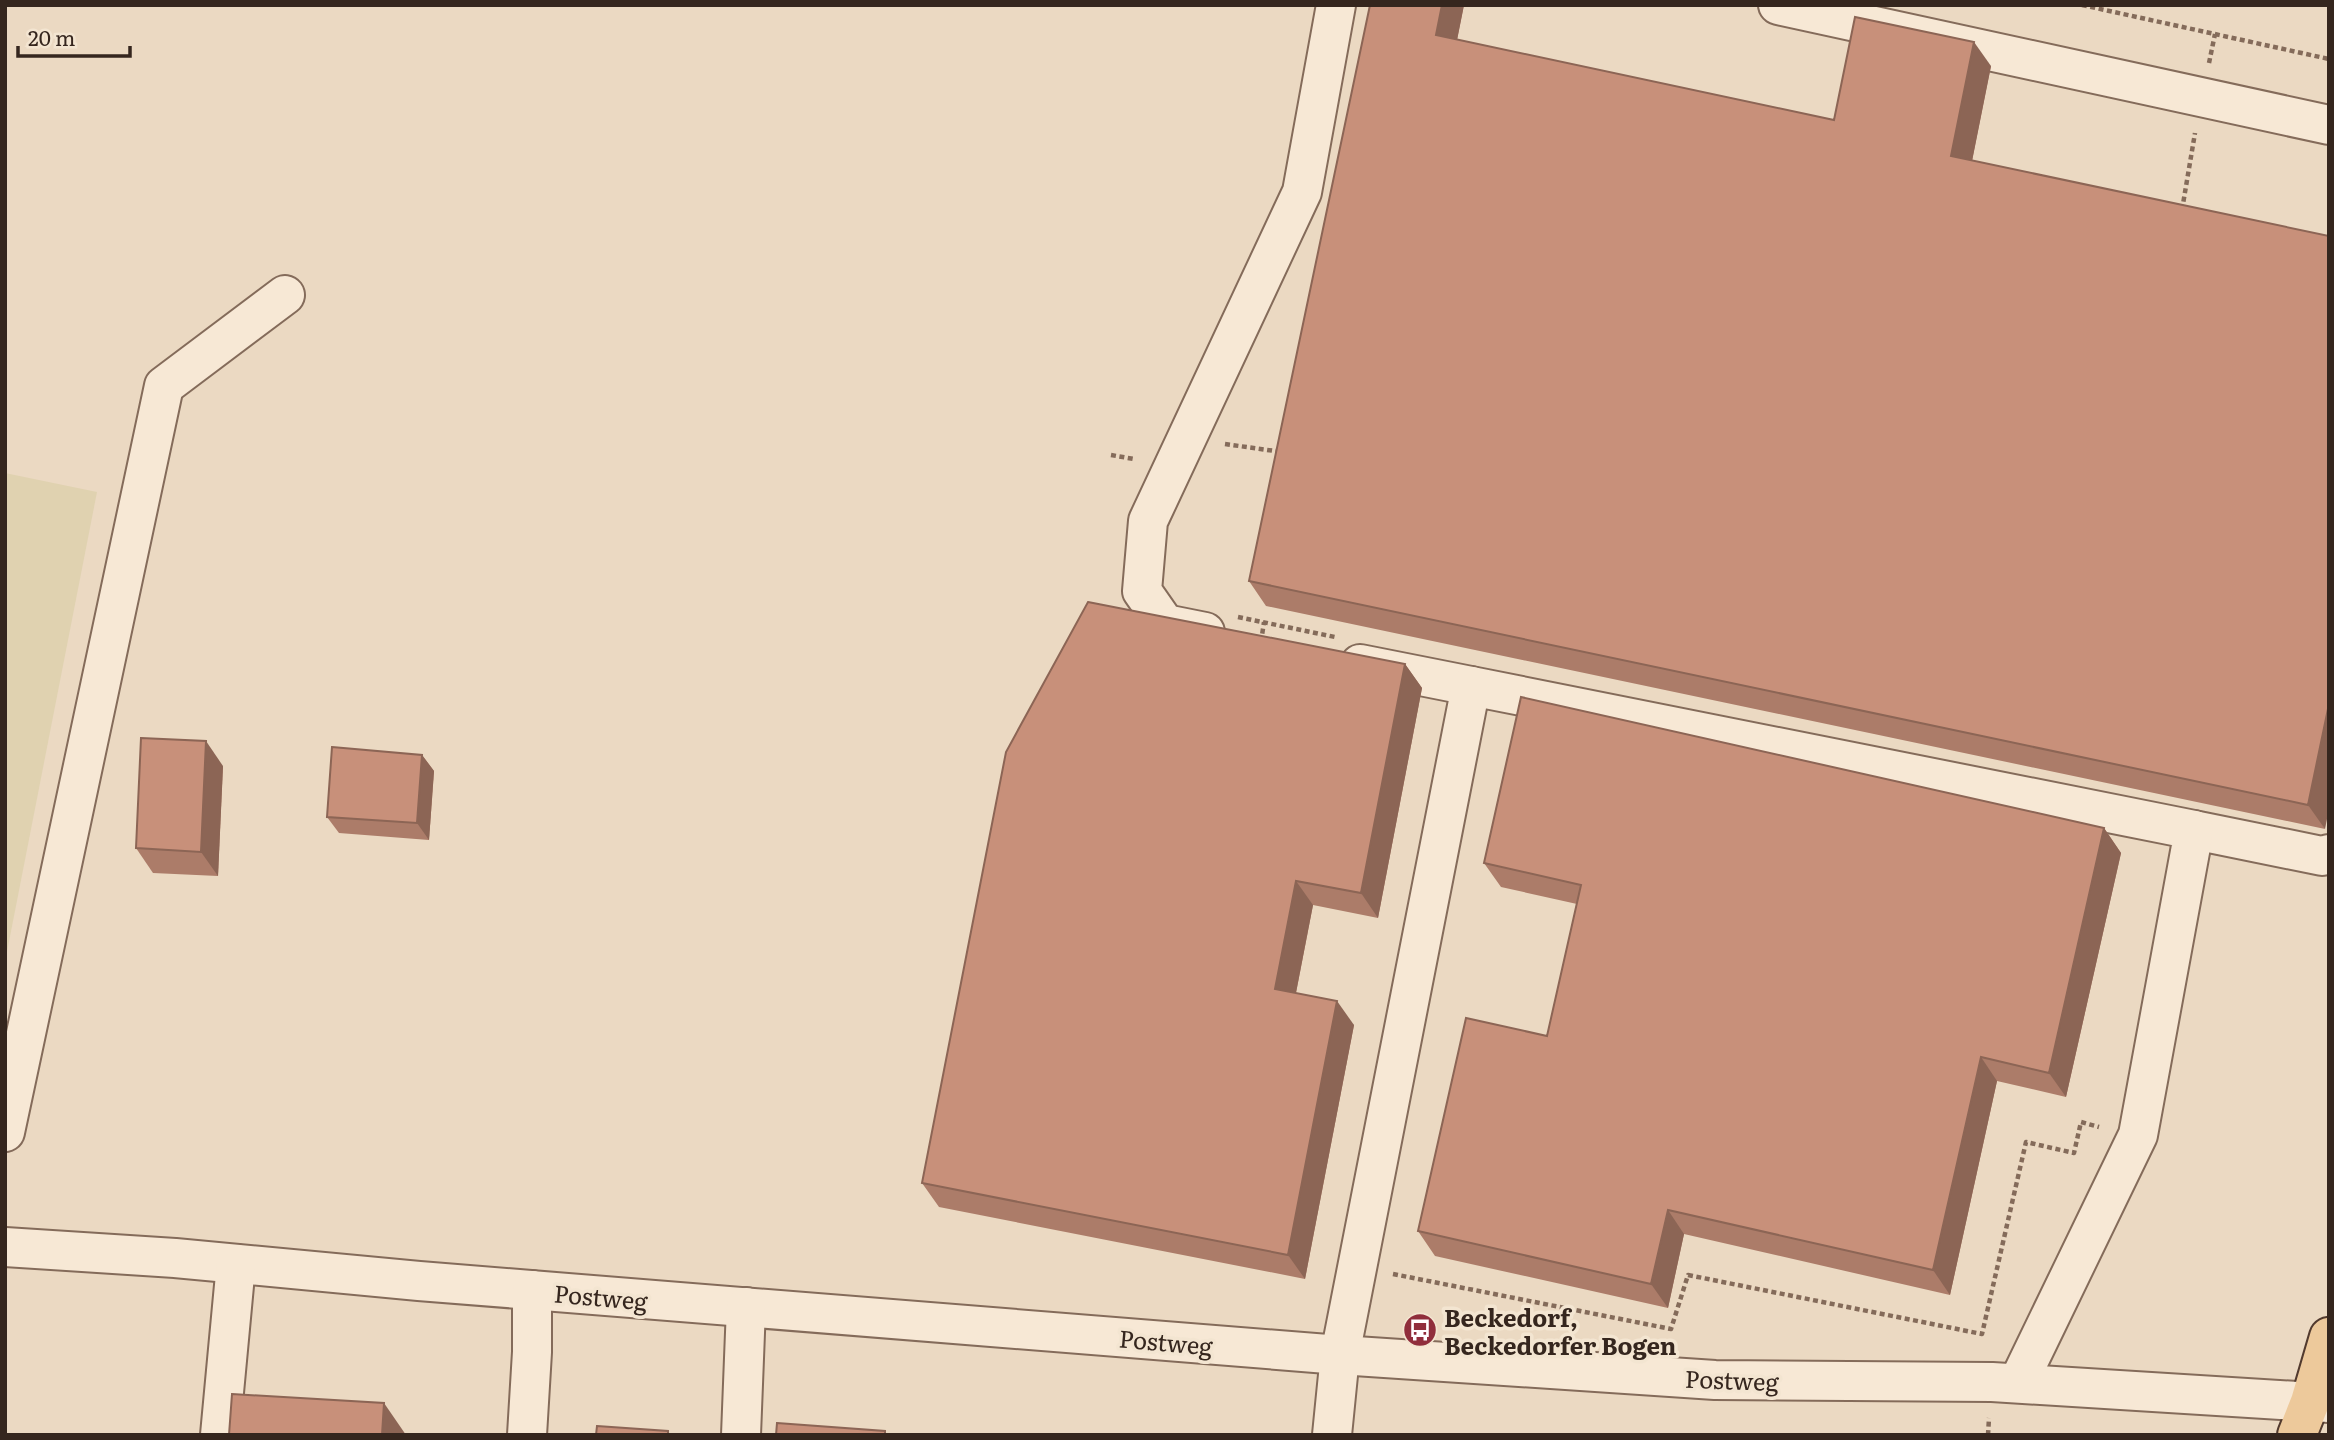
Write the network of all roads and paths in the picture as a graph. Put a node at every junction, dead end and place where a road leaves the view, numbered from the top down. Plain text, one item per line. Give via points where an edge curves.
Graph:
1 (1336, 5) edge
2 (1778, 5) edge
3 (2081, 5) edge
4 (2329, 59) edge
5 (2329, 125) edge
6 (285, 295) dead end
7 (1262, 633) edge
8 (1328, 657) edge
9 (1471, 686) junction
10 (2194, 830) junction
11 (2329, 854) edge
12 (5, 1132) edge
13 (2138, 1135) junction
14 (5, 1247) edge
15 (236, 1264) junction
16 (1357, 1267) junction
17 (531, 1290) junction
18 (746, 1307) junction
19 (2329, 1337) edge
20 (1340, 1355) junction
21 (2018, 1383) junction
22 (2312, 1413) edge
23 (220, 1435) edge
24 (527, 1435) edge
25 (741, 1435) edge
26 (1332, 1435) edge

1 - 7 street via 1302,192 1147,521 1142,591 1165,624
2 - 5 street
3 - 4 path
6 - 12 street via 164,386
8 - 9 street
9 - 10 street
9 - 16 street
10 - 11 street
10 - 13 street
13 - 16 path via 2081,1122 2074,1153 2026,1142 1982,1334 1688,1275 1671,1329
13 - 21 street
14 - 15 street, Postweg
15 - 17 street, Postweg
15 - 23 street
16 - 20 street
17 - 18 street, Postweg
17 - 24 street
18 - 20 street, Postweg
18 - 25 street
19 - 22 main road
20 - 21 street, Postweg via 1715,1380
20 - 26 street
21 - 22 street, Postweg

